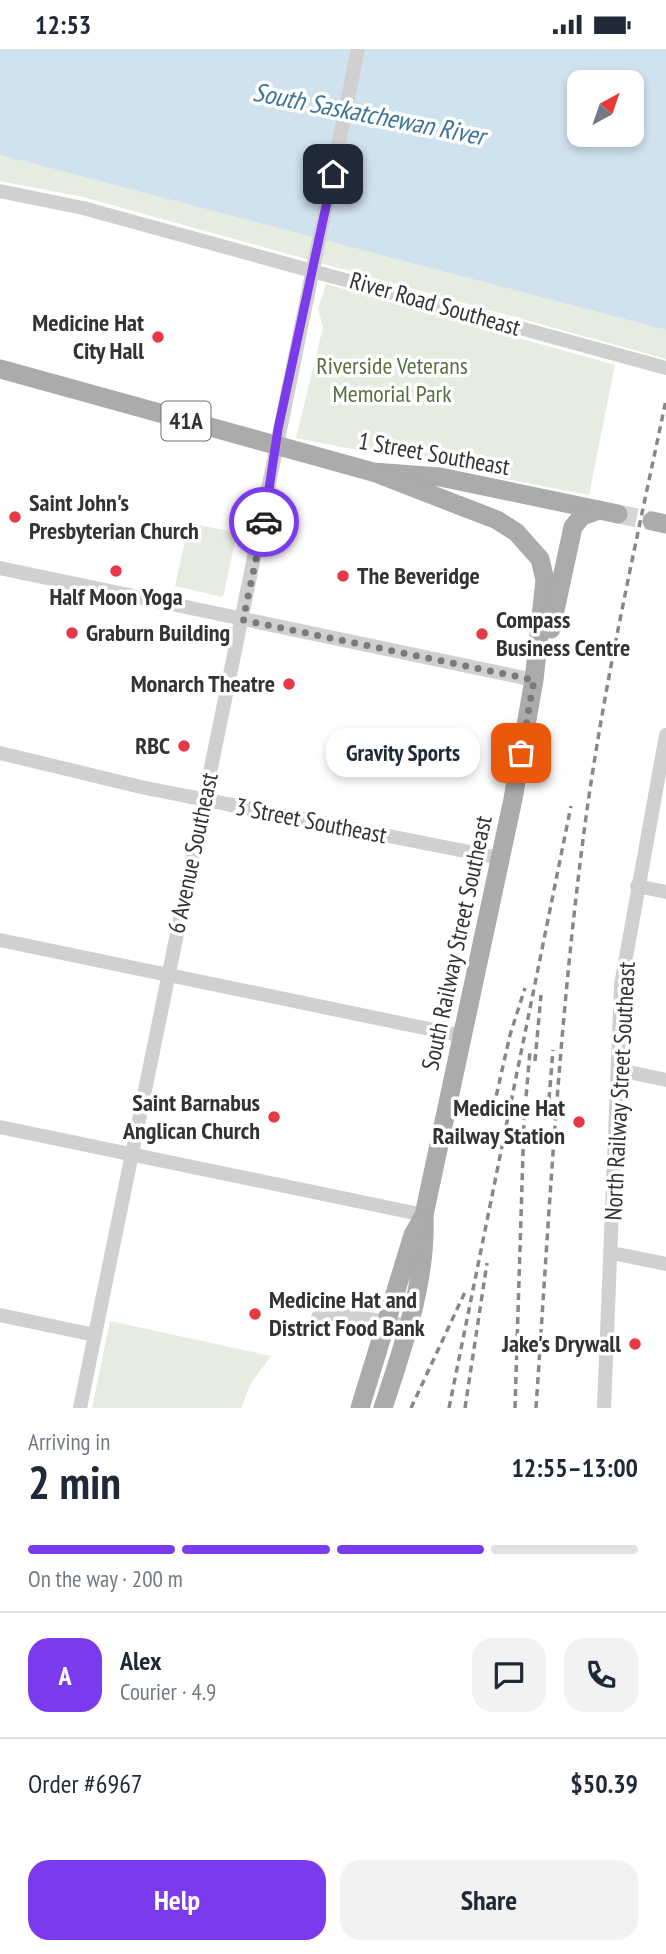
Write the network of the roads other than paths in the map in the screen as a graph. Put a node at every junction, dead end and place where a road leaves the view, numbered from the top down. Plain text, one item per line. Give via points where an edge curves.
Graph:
1 (358, 49) edge
2 (0, 191) edge
3 (666, 368) edge
4 (0, 369) edge
5 (276, 447) junction
6 (373, 472) junction
7 (609, 512) joint
8 (0, 568) edge
9 (243, 620) junction
10 (534, 680) junction
11 (666, 735) edge
12 (0, 753) edge
13 (205, 799) junction
14 (500, 858) junction
15 (637, 886) junction
16 (666, 893) edge
17 (0, 940) edge
18 (168, 974) junction
19 (463, 1036) junction
20 (619, 1070) junction
21 (666, 1080) edge
22 (0, 1127) edge
23 (130, 1154) junction
24 (424, 1215) junction
25 (612, 1253) junction
26 (666, 1264) edge
27 (0, 1315) edge
28 (318, 1317) dead end
29 (388, 1321) junction
30 (409, 1326) junction
31 (95, 1335) junction
32 (80, 1408) edge
33 (360, 1408) edge
34 (383, 1408) edge
35 (604, 1408) edge

1 - 5 street, 6 Avenue Southeast
2 - 3 street, River Road Southeast via 122,218
4 - 5 main road, 1 Street Southeast / 41A
5 - 6 main road, 1 Street Southeast / 41A
5 - 9 street, 6 Avenue Southeast
6 - 7 main road, 1 Street Southeast / 41A via 440,477
6 - 10 main road, South Railway Street Southeast via 497,520 530,544 545,580
7 - 10 main road, South Railway Street Southeast via 582,516 573,527 547,652
8 - 9 street
9 - 10 street
9 - 13 street, 6 Avenue Southeast
10 - 14 main road, South Railway Street Southeast
11 - 15 street, North Railway Street Southeast
12 - 13 street, 3 Street Southeast
13 - 14 street, 3 Street Southeast
13 - 18 street, 6 Avenue Southeast
14 - 19 main road, South Railway Street Southeast
15 - 16 street
15 - 20 street, North Railway Street Southeast via 621,985
17 - 18 street
18 - 19 street
18 - 23 street, 6 Avenue Southeast
19 - 24 main road, South Railway Street Southeast
20 - 21 street
20 - 25 street, North Railway Street Southeast
22 - 23 street
23 - 24 street
23 - 31 street, 6 Avenue Southeast
24 - 29 main road, South Railway Street Southeast via 413,1235
24 - 30 main road, South Railway Street Southeast via 425,1238
25 - 26 street
25 - 35 street, North Railway Street Southeast
27 - 31 street
28 - 29 street via 339,1314
29 - 30 street
29 - 33 main road, South Railway Street Southeast
30 - 34 main road, South Railway Street Southeast
31 - 32 street, 6 Avenue Southeast

